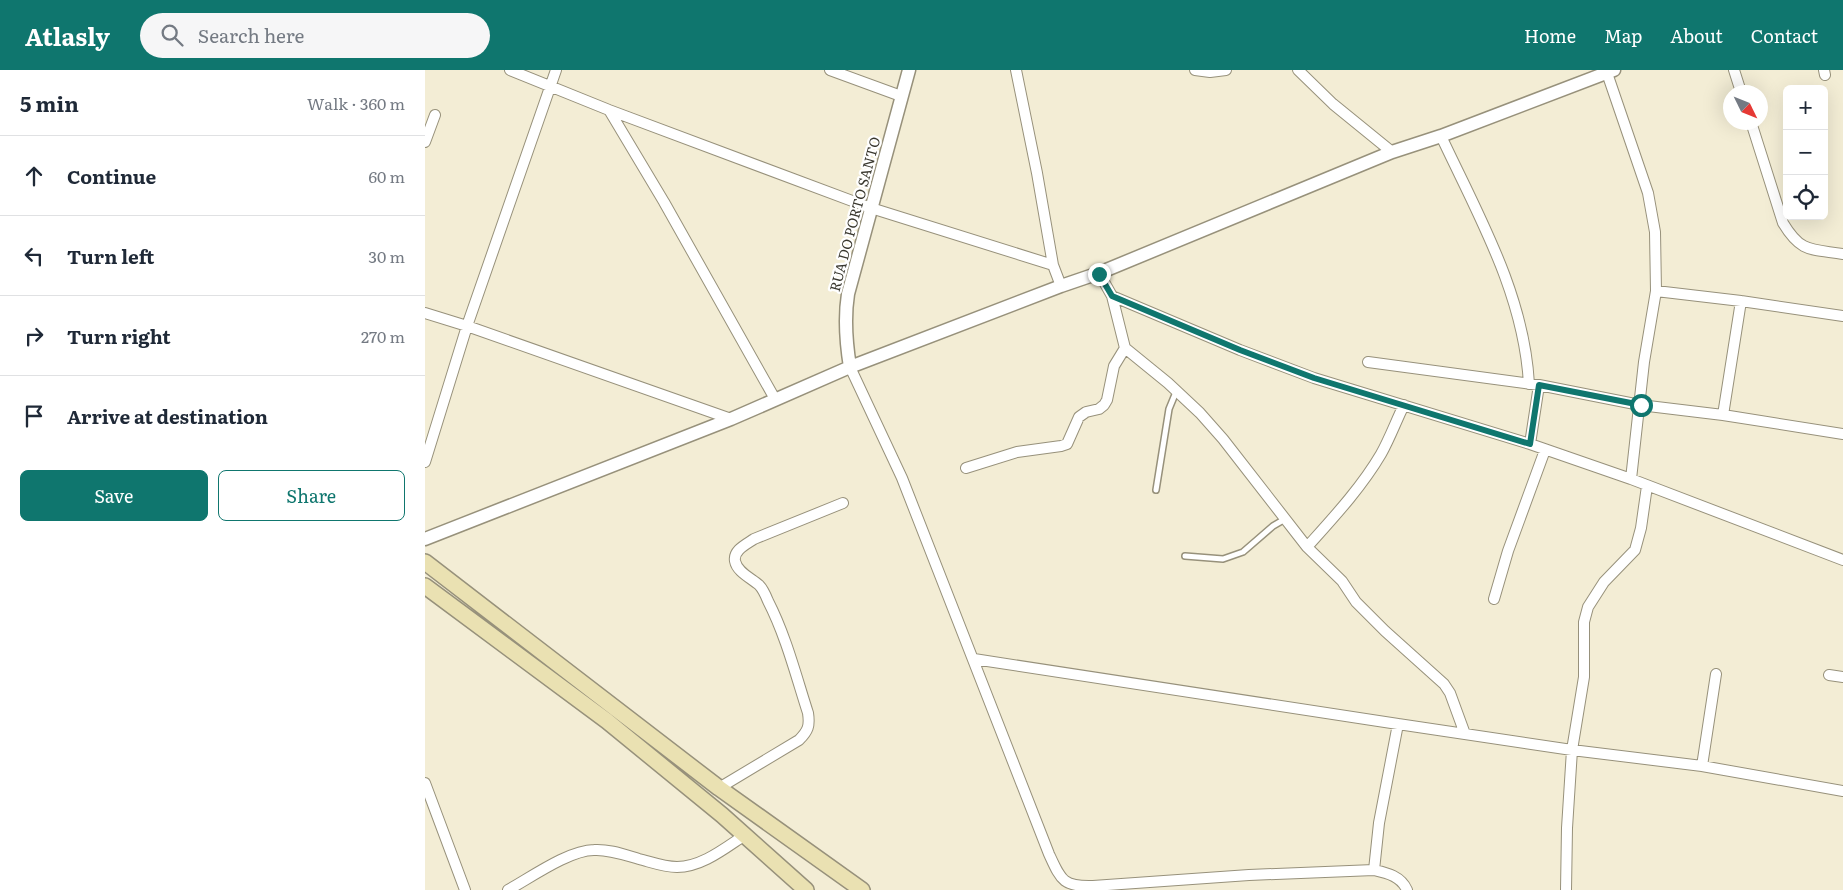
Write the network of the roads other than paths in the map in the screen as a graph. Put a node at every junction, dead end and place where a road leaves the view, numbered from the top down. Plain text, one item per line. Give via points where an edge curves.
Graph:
1 (510, 70) edge
2 (557, 70) edge
3 (831, 70) edge
4 (909, 70) edge
5 (1016, 70) edge
6 (1195, 70) edge
7 (1226, 70) edge
8 (1298, 70) edge
9 (1734, 70) edge
10 (1610, 72) edge
11 (1739, 85) edge
12 (551, 87) junction
13 (901, 96) junction
14 (609, 110) junction
15 (435, 115) dead end
16 (1754, 130) edge
17 (1441, 136) junction
18 (425, 142) edge
19 (1392, 152) junction
20 (871, 208) junction
21 (1843, 254) edge
22 (1053, 265) junction
23 (1099, 274) junction
24 (1061, 286) junction
25 (1656, 291) junction
26 (1112, 296) junction
27 (1741, 301) junction
28 (425, 313) edge
29 (1843, 316) edge
30 (467, 326) junction
31 (1125, 348) junction
32 (1368, 362) dead end
33 (850, 367) junction
34 (1534, 385) junction
35 (1176, 392) junction
36 (775, 399) junction
37 (1403, 405) junction
38 (1641, 405) junction
39 (1723, 415) junction
40 (731, 419) junction
41 (1843, 434) edge
42 (1530, 444) junction
43 (1545, 450) junction
44 (425, 462) edge
45 (966, 468) dead end
46 (1631, 479) junction
47 (1647, 486) junction
48 (1156, 490) dead end
49 (843, 503) dead end
50 (1285, 519) junction
51 (425, 539) edge
52 (1307, 548) junction
53 (1185, 556) dead end
54 (1843, 560) edge
55 (425, 562) edge
56 (425, 586) edge
57 (1494, 599) dead end
58 (974, 659) junction
59 (1716, 674) dead end
60 (1829, 675) dead end
61 (1843, 677) edge
62 (1398, 724) junction
63 (1465, 734) junction
64 (1572, 750) junction
65 (1702, 766) junction
66 (425, 783) edge
67 (719, 788) junction
68 (1843, 791) edge
69 (745, 835) junction
70 (1374, 870) junction
71 (465, 890) edge
72 (508, 890) edge
73 (806, 890) edge
74 (862, 890) edge
75 (1407, 890) edge
76 (1566, 890) edge

1 - 12 street
2 - 12 street
3 - 13 street
4 - 13 street, RUA DO PORTO SANTO
5 - 22 street
6 - 7 street
8 - 19 street via 1333,104
9 - 11 street
10 - 17 street
10 - 25 street via 1648,193 1655,232
12 - 14 street
12 - 30 street
13 - 20 street, RUA DO PORTO SANTO
14 - 20 street
14 - 36 street
15 - 18 street
16 - 21 street via 1783,224 1792,238 1812,249
17 - 19 street
17 - 34 street via 1510,287
19 - 23 street
20 - 22 street
20 - 33 street, RUA DO PORTO SANTO via 845,312
22 - 24 street
23 - 24 street
23 - 26 street
24 - 33 street
25 - 27 street
25 - 38 street via 1644,362
26 - 31 street
26 - 37 street via 1314,378
27 - 29 street
27 - 39 street
28 - 30 street
30 - 40 street
30 - 44 street
31 - 35 street
31 - 45 street via 1114,366 1104,405 1079,417 1067,444 1017,452
32 - 34 street
33 - 36 street
33 - 58 street via 902,478
34 - 38 street
34 - 42 street
35 - 48 lane via 1169,409
35 - 50 street via 1223,439
36 - 40 street
37 - 42 street
37 - 52 street via 1374,464
38 - 39 street
38 - 46 street
39 - 41 street
40 - 51 street
42 - 43 street
43 - 46 street
43 - 57 street
46 - 47 street
47 - 54 street
47 - 64 street via 1635,550 1604,582 1588,607 1584,622 1584,678
49 - 67 street via 754,539 735,555 738,568 760,586 769,602 810,725 799,740
50 - 52 street
50 - 53 lane via 1243,552 1223,559
52 - 63 street via 1342,581 1373,620 1444,684
55 - 67 main road
56 - 69 main road via 607,721
58 - 62 street
58 - 70 street via 1049,854 1066,884 1078,887
59 - 65 street
60 - 61 street
62 - 63 street
62 - 70 street via 1379,823
63 - 64 street
64 - 65 street
64 - 76 street
65 - 68 street
66 - 71 street
67 - 74 main road
69 - 72 street via 708,858 677,867 609,852 588,851 564,858
69 - 73 main road
70 - 75 street via 1399,879

